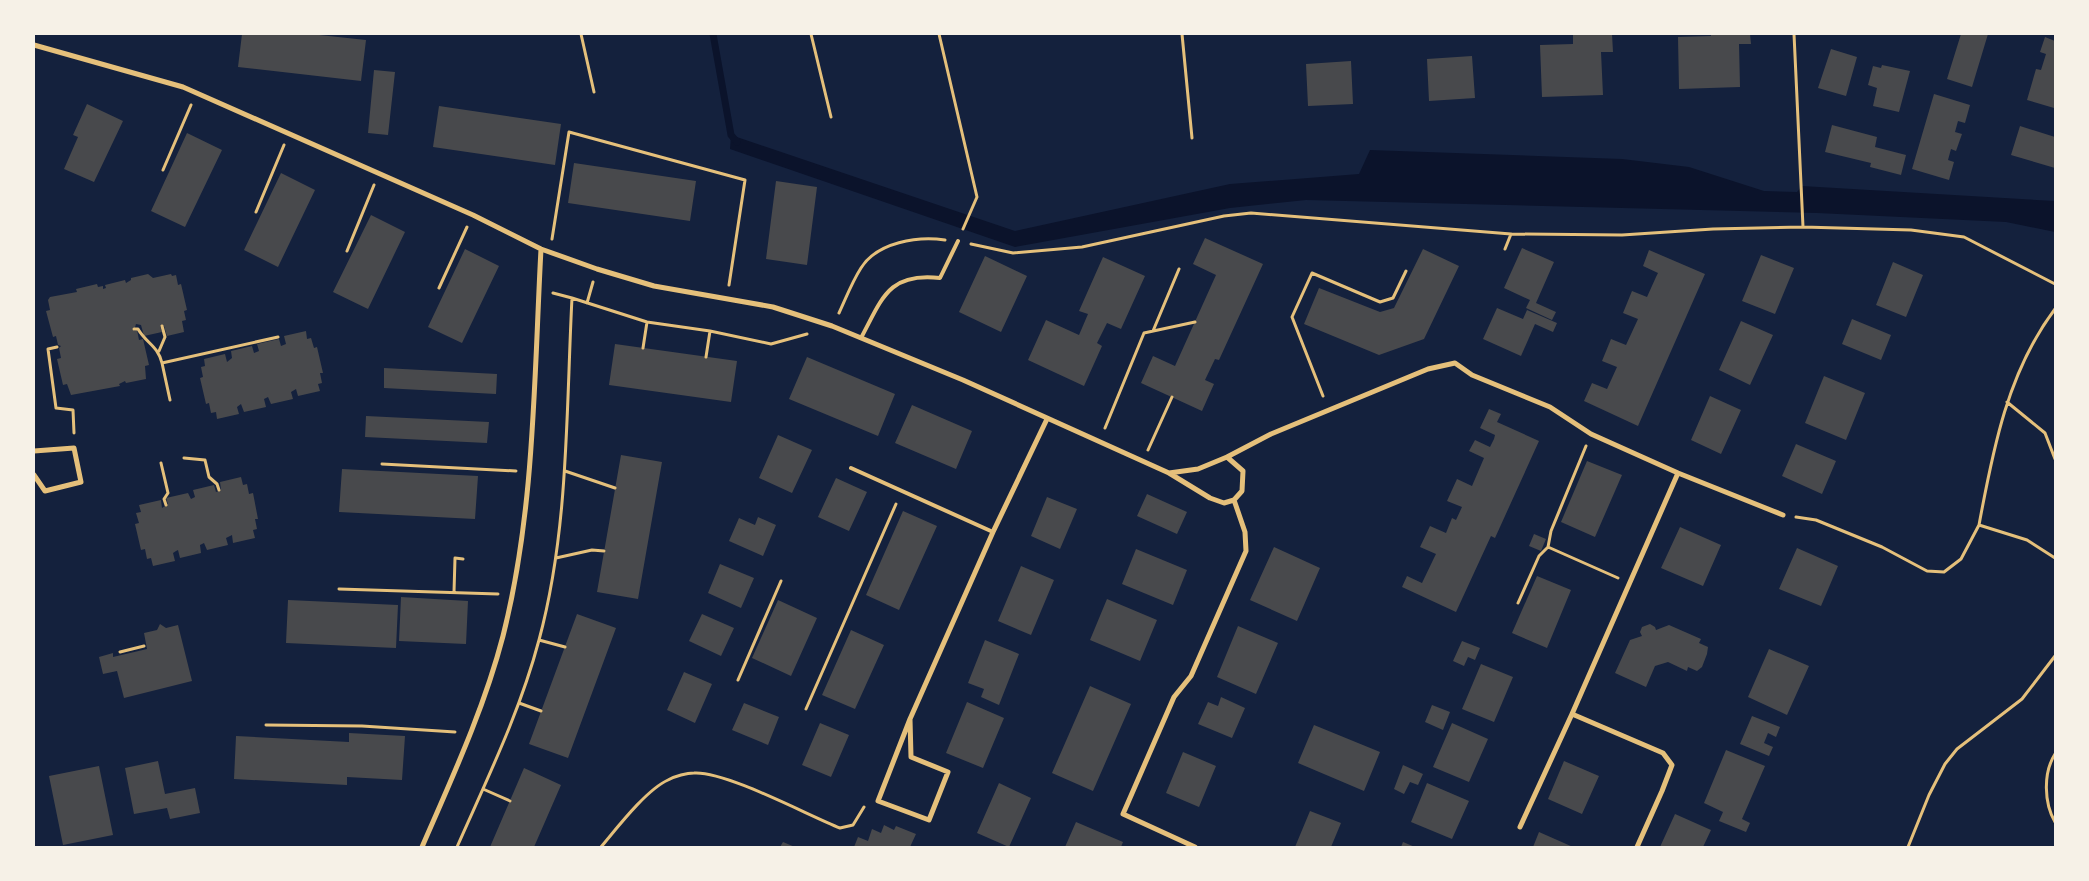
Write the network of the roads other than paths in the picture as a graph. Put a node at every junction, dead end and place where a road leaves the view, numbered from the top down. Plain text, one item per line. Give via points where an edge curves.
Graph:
1 (34, 45) edge
2 (958, 241) road end
3 (541, 249) junction
4 (861, 338) junction
5 (1048, 420) junction
6 (34, 451) edge
7 (1227, 456) junction
8 (851, 468) dead end
9 (1169, 473) junction
10 (1678, 473) junction
11 (34, 475) edge
12 (1234, 500) junction
13 (1783, 514) road end
14 (993, 532) junction
15 (1572, 714) junction
16 (910, 720) junction
17 (1520, 827) dead end
18 (422, 847) edge
19 (1195, 847) edge
20 (1637, 847) edge

1 - 3 street via 196,93 473,215
2 - 4 lane via 940,278 920,276 891,287
3 - 4 street via 654,286 773,306
3 - 18 street via 528,472 512,595 472,733
4 - 5 street
5 - 9 street
5 - 14 street
6 - 11 street via 74,448 81,482 45,490
7 - 9 street via 1198,469
7 - 10 street via 1271,434 1428,369 1455,363 1472,375 1550,407 1591,434
7 - 12 street via 1243,471 1242,491
8 - 14 lane
9 - 12 street via 1210,498 1224,503
10 - 13 street
10 - 15 street
12 - 19 street via 1246,532 1246,551 1191,676 1174,697 1123,814
14 - 16 street
15 - 17 street
15 - 20 street via 1663,753 1672,765
16 - 16 street via 878,801 929,820 948,772 911,756

